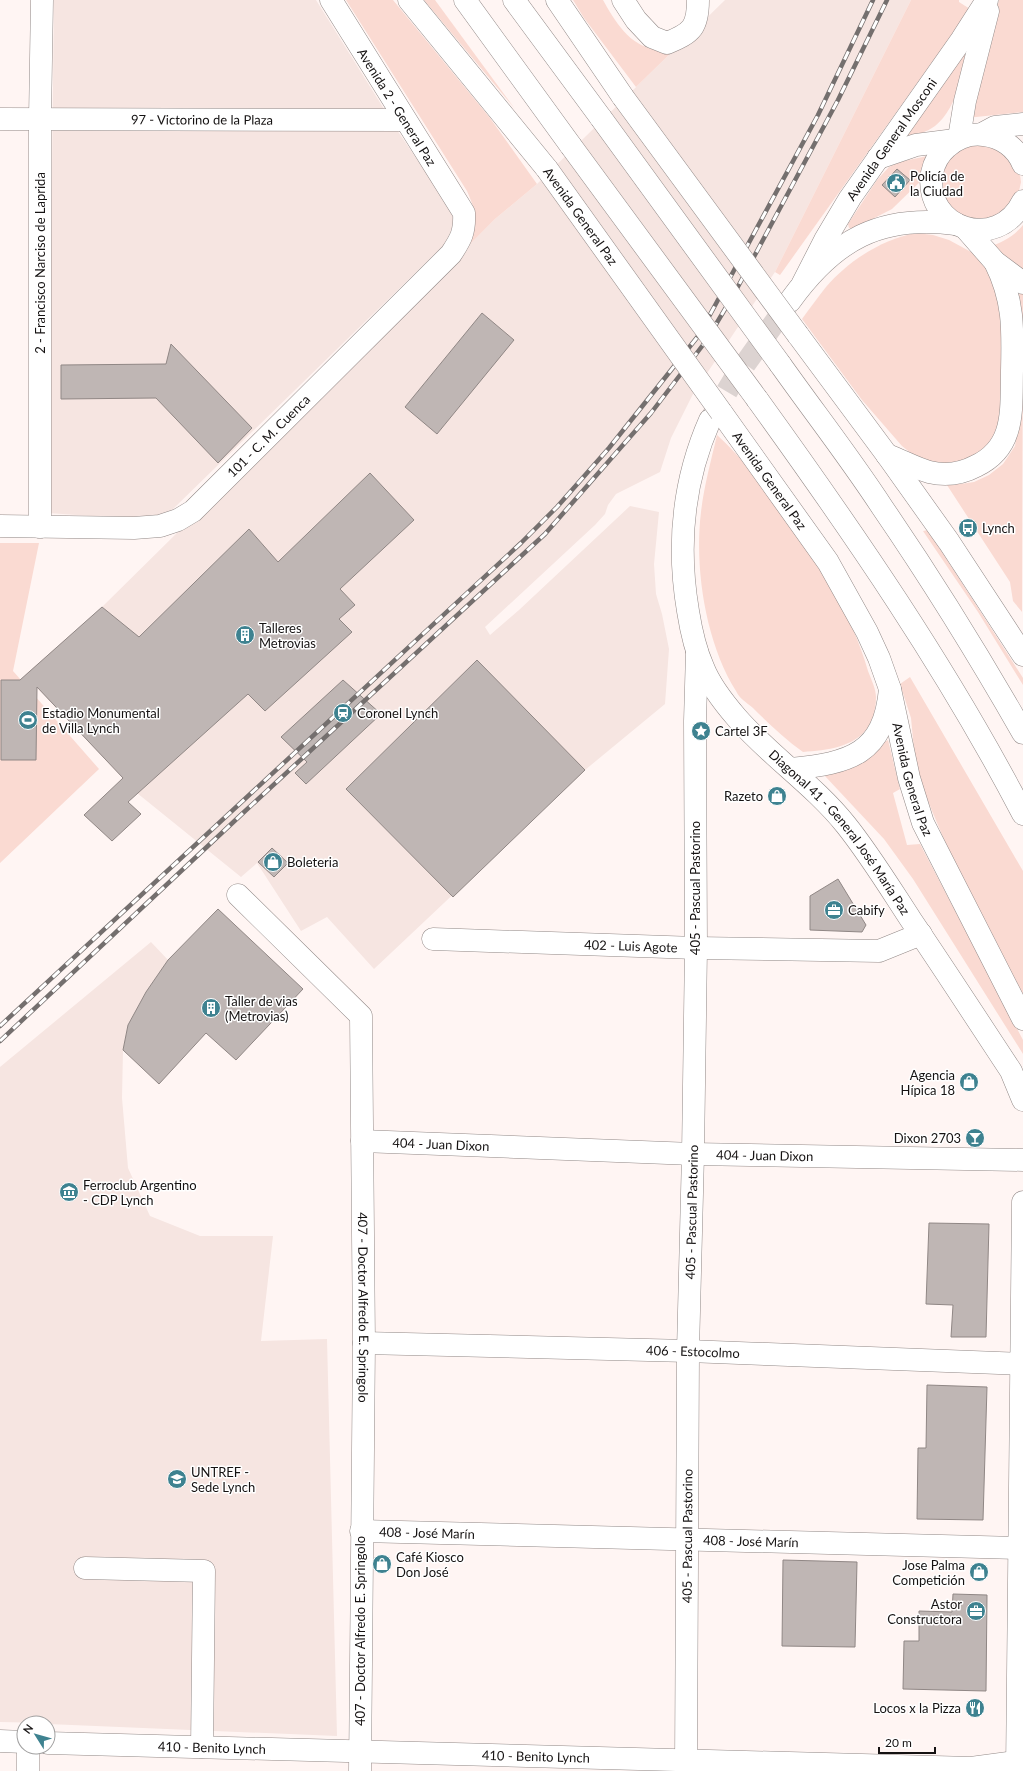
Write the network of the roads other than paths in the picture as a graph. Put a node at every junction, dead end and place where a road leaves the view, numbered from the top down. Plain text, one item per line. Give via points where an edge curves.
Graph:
1 (42, 0) edge
2 (331, 0) edge
3 (409, 0) edge
4 (465, 0) edge
5 (514, 0) edge
6 (557, 0) edge
7 (623, 0) edge
8 (698, 0) edge
9 (987, 0) edge
10 (991, 0) edge
11 (0, 118) edge
12 (40, 118) junction
13 (405, 120) junction
14 (1023, 124) edge
15 (982, 134) junction
16 (957, 139) junction
17 (878, 158) junction
18 (1023, 164) edge
19 (1023, 201) edge
20 (464, 213) joint
21 (961, 227) junction
22 (995, 262) junction
23 (803, 283) junction
24 (1023, 283) edge
25 (790, 301) tunnel mouth
26 (710, 420) tunnel mouth
27 (887, 455) junction
28 (0, 526) edge
29 (40, 527) junction
30 (697, 652) junction
31 (1023, 655) edge
32 (890, 688) junction
33 (1023, 733) edge
34 (791, 769) junction
35 (1023, 814) edge
36 (238, 896) dead end
37 (921, 934) junction
38 (433, 939) dead end
39 (696, 948) junction
40 (1023, 1019) edge
41 (1023, 1100) edge
42 (362, 1141) junction
43 (693, 1154) junction
44 (1023, 1160) edge
45 (1023, 1202) edge
46 (1022, 1340) edge
47 (364, 1342) junction
48 (688, 1351) junction
49 (1022, 1364) edge
50 (361, 1531) junction
51 (687, 1540) junction
52 (1021, 1548) junction
53 (85, 1568) dead end
54 (0, 1741) edge
55 (16, 1742) edge
56 (56, 1743) edge
57 (202, 1747) junction
58 (28, 1755) edge
59 (360, 1761) edge
60 (1019, 1764) edge
61 (686, 1765) edge
62 (28, 1771) edge

1 - 12 main road, 2 - Francisco Narciso de Laprida
2 - 13 main road, Avenida 2 - General Paz
3 - 32 main road, Avenida General Paz, bridge via 547,169 828,562 867,632
4 - 35 main road, bridge via 823,491 903,610
5 - 33 main road, bridge via 881,505 923,568
6 - 27 main road, bridge via 623,97
7 - 8 main road via 636,20 652,37 667,43 690,31 698,16
9 - 17 main road, Avenida General Mosconi via 967,33
10 - 16 main road
11 - 12 main road, 97 - Victorino de la Plaza
12 - 13 main road, 97 - Victorino de la Plaza
12 - 29 main road, 2 - Francisco Narciso de Laprida
13 - 20 main road, Avenida 2 - General Paz
14 - 15 main road via 995,127
15 - 16 main road
15 - 18 main road via 1004,141 1014,149
16 - 17 main road via 916,145
16 - 21 main road via 938,158 931,180 932,191 940,211
17 - 23 main road, Avenida General Mosconi via 824,240
19 - 21 main road, Avenida General Mosconi via 1010,219 997,227 982,230
20 - 29 main road, 101 - C. M. Cuenca via 465,229 451,254 193,511 160,526
21 - 22 main road
21 - 23 main road, Avenida General Mosconi via 932,221 907,222 883,228 860,237 838,250
22 - 24 main road
22 - 27 main road via 1008,294 1013,321 1012,404 1010,424 1004,441 997,452 986,461 963,473 930,472
23 - 25 main road, Avenida General Mosconi
26 - 30 main road, Diagonal 41 - General José María Paz via 696,457 683,523 684,587
27 - 31 main road via 949,542
28 - 29 main road, 101 - C. M. Cuenca
30 - 34 main road, Diagonal 41 - General José María Paz via 703,668 736,718
30 - 39 main road, 405 - Pascual Pastorino
32 - 34 main road via 887,712 880,732 863,751 820,766
32 - 40 main road, Avenida General Paz via 909,778 923,823
34 - 37 main road, Diagonal 41 - General José María Paz via 846,825
36 - 42 main road, 407 - Doctor Alfredo E. Springolo via 361,1016
37 - 39 main road, 402 - Luis Agote via 879,951
37 - 41 main road, Diagonal 41 - General José María Paz via 1011,1071
38 - 39 main road, 402 - Luis Agote
39 - 43 main road, 405 - Pascual Pastorino
42 - 43 main road, 404 - Juan Dixon
42 - 47 main road, 407 - Doctor Alfredo E. Springolo
43 - 44 main road, 404 - Juan Dixon
43 - 48 main road, 405 - Pascual Pastorino
45 - 46 main road
46 - 49 main road
47 - 48 main road, 406 - Estocolmo
47 - 50 main road, 407 - Doctor Alfredo E. Springolo
48 - 49 main road, 406 - Estocolmo
48 - 51 main road, 405 - Pascual Pastorino
49 - 52 main road
50 - 51 main road, 408 - José Marín
50 - 59 main road, 407 - Doctor Alfredo E. Springolo
51 - 52 main road, 408 - José Marín
51 - 61 main road, 405 - Pascual Pastorino
52 - 60 main road
53 - 57 main road via 204,1571
54 - 55 main road
56 - 57 main road, 410 - Benito Lynch
57 - 59 main road, 410 - Benito Lynch
58 - 62 main road
59 - 61 main road, 410 - Benito Lynch
60 - 61 main road, 410 - Benito Lynch via 971,1768

